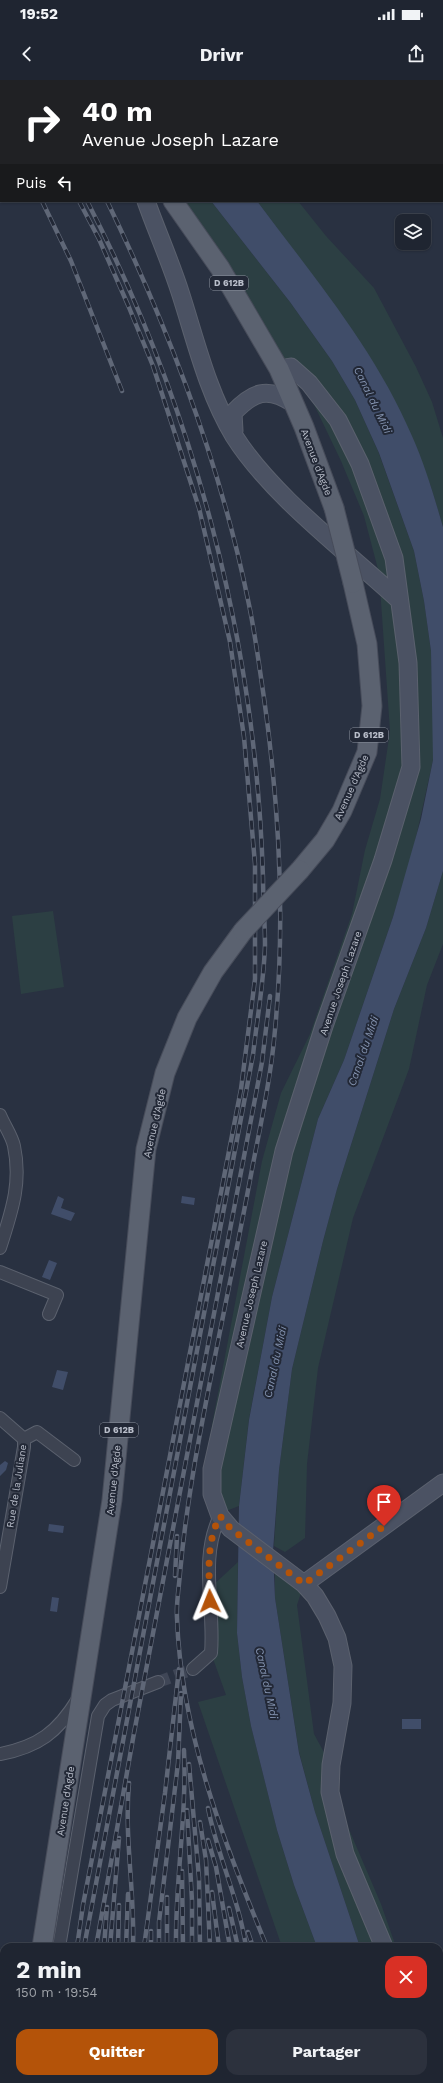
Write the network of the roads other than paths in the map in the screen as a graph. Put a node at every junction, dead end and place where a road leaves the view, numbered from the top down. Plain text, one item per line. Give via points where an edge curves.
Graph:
1 (146, 202) edge
2 (174, 202) edge
3 (279, 369) junction
4 (293, 403) junction
5 (234, 436) junction
6 (399, 600) junction
7 (0, 1115) edge
8 (0, 1248) edge
9 (0, 1272) edge
10 (49, 1314) dead end
11 (0, 1418) edge
12 (24, 1439) junction
13 (74, 1460) dead end
14 (443, 1483) edge
15 (220, 1516) junction
16 (297, 1579) junction
17 (0, 1587) edge
18 (193, 1669) tunnel mouth
19 (158, 1682) tunnel mouth
20 (83, 1691) junction
21 (0, 1754) edge
22 (43, 1943) edge
23 (60, 1943) edge
24 (382, 1943) edge

1 - 5 main road via 180,292 211,389
2 - 3 main road, D 612B via 220,268
3 - 4 main road, Avenue d'Agde / D 612B
3 - 6 main road, Avenue Joseph Lazare via 291,367 308,383 338,420 360,464 394,558
4 - 5 main road via 281,395 265,393 246,399 233,412
4 - 20 main road, Avenue d'Agde / D 612B, bridge via 334,508 367,644 372,706 367,752 342,811 325,840 243,931 213,972 187,1018 165,1073 146,1149 112,1500
5 - 6 main road via 258,468 296,507
6 - 15 main road, Avenue Joseph Lazare via 408,663 411,767 383,860 324,1026 284,1151 212,1469 212,1494
7 - 8 street via 14,1145 17,1170 16,1195
9 - 10 street via 57,1295
11 - 12 street, Rue de la Juliane
12 - 13 street via 37,1432
12 - 17 street, Rue de la Juliane
14 - 16 main road
15 - 16 main road, Avenue Joseph Lazare via 231,1529
15 - 18 street via 208,1553 212,1637 210,1653
16 - 24 main road, Avenue Joseph Lazare via 315,1596 337,1638 343,1666 342,1703 331,1765 330,1792 345,1854
19 - 23 street via 112,1700 98,1716
20 - 21 street via 70,1712 49,1735 21,1750
20 - 22 main road, Avenue d'Agde / D 612B

